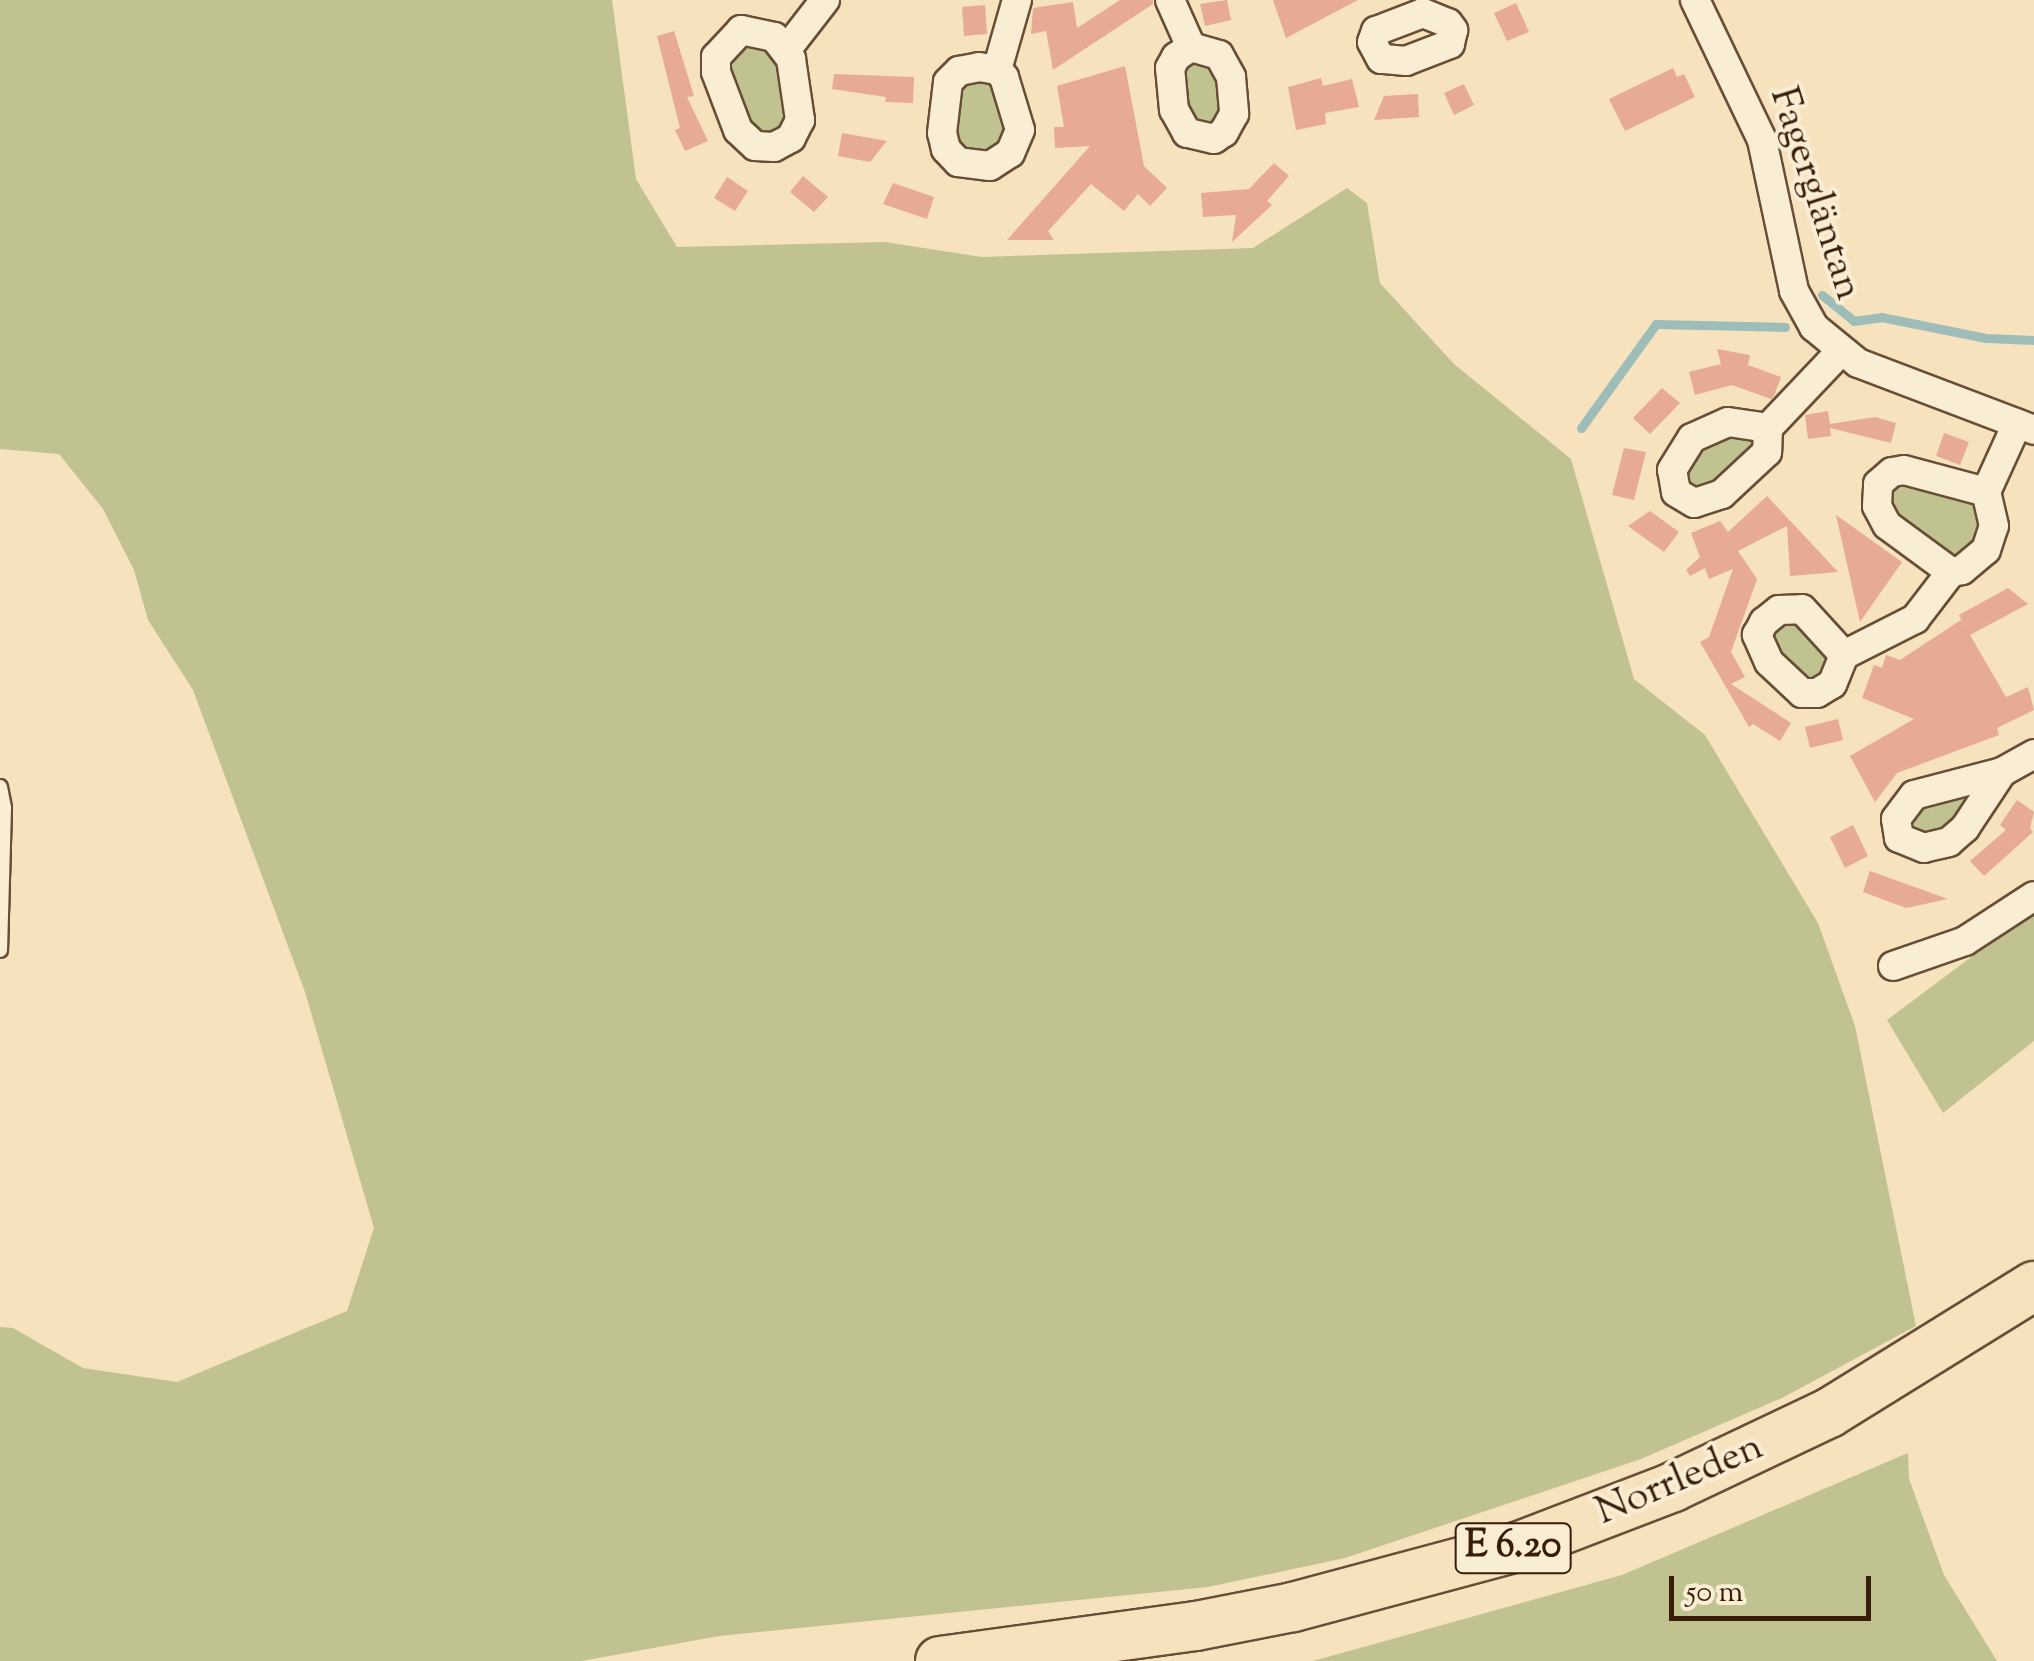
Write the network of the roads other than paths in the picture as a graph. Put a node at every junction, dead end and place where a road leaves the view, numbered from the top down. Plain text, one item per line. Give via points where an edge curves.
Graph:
1 (824, 0) edge
2 (1018, 0) edge
3 (1170, 0) edge
4 (1695, 0) edge
5 (1191, 47) dead end
6 (787, 48) dead end
7 (997, 70) dead end
8 (1841, 352) junction
9 (2026, 427) edge
10 (1768, 428) dead end
11 (1986, 492) junction
12 (1951, 572) junction
13 (1844, 655) dead end
14 (2034, 754) edge
15 (2002, 772) dead end
16 (0, 788) edge
17 (2034, 896) edge
18 (0, 950) edge
19 (1893, 966) dead end
20 (2034, 1286) edge
21 (940, 1661) edge

1 - 6 street
2 - 7 street
3 - 5 street
4 - 8 street, Fagergläntan via 1762,140 1800,306
8 - 9 street, Fagergläntan
8 - 10 street, Fagergläntan
9 - 11 street, Fagergläntan
11 - 12 street, Fagergläntan via 1994,526 1986,550
11 - 12 street via 1904,470 1878,484 1887,524
12 - 13 street, Fagergläntan via 1915,619
14 - 15 street
16 - 18 lane
17 - 19 street via 1965,942
20 - 21 highway, Norrleden / E 6.20 via 1829,1413 1674,1488 1517,1547 1274,1611

